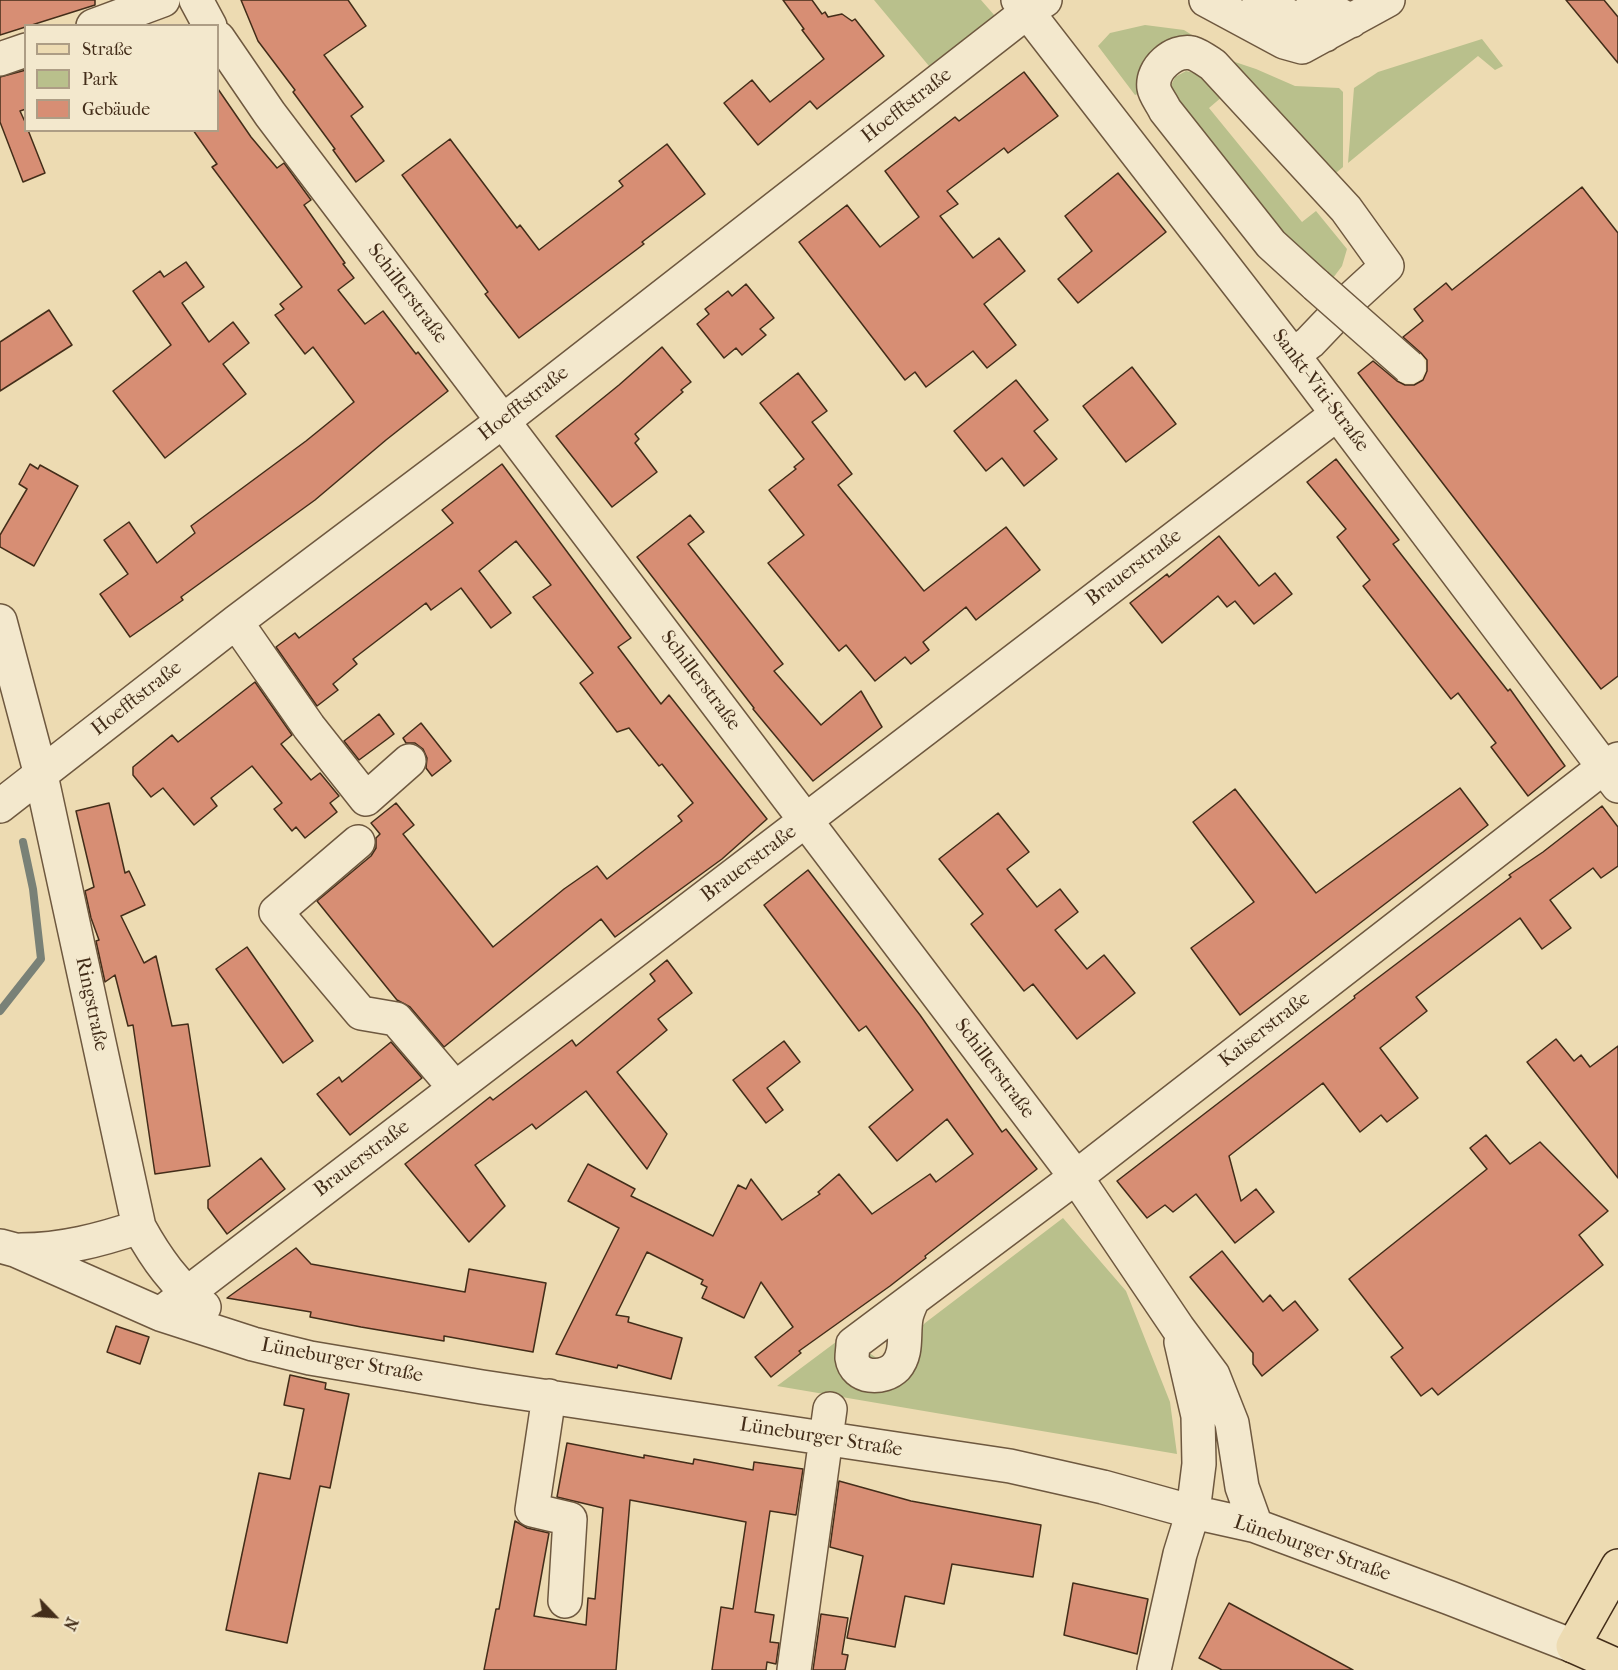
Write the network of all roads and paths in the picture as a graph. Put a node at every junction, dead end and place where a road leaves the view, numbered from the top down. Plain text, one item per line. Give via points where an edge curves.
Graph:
1 (164, 0) edge
2 (196, 0) edge
3 (1206, 0) edge
4 (1259, 0) edge
5 (1312, 0) edge
6 (1030, 4) edge
7 (1361, 13) edge
8 (98, 24) edge
9 (209, 24) edge
10 (219, 40) edge
11 (24, 51) edge
12 (0, 59) edge
13 (1293, 355) junction
14 (1408, 367) dead end
15 (1337, 414) junction
16 (503, 421) junction
17 (0, 621) edge
18 (236, 622) junction
19 (409, 761) dead end
20 (1613, 771) edge
21 (41, 775) junction
22 (0, 806) edge
23 (805, 820) junction
24 (358, 842) dead end
25 (455, 1088) junction
26 (1076, 1177) junction
27 (139, 1227) junction
28 (8, 1248) edge
29 (186, 1294) junction
30 (912, 1301) dead end
31 (160, 1314) junction
32 (1178, 1328) junction
33 (253, 1344) junction
34 (549, 1396) junction
35 (827, 1424) junction
36 (1193, 1512) junction
37 (1256, 1526) junction
38 (1618, 1566) edge
39 (565, 1601) dead end
40 (1573, 1647) junction
41 (1615, 1657) edge
42 (1162, 1665) edge
43 (794, 1670) edge

1 - 8 street
2 - 9 street
3 - 7 street via 1284,42 1302,47
4 - 7 street
5 - 7 street
6 - 13 street, Sankt-Viti-Straße
6 - 16 street, Hoefftstraße
10 - 16 street, Schillerstraße via 247,83
11 - 12 street
13 - 14 street, bridge via 1310,342 1352,297 1387,266 1346,209 1214,65 1193,53 1181,53 1160,68 1154,78 1154,89 1165,110 1272,244 1316,285
13 - 15 street, Sankt-Viti-Straße
15 - 20 street, Sankt-Viti-Straße
15 - 23 street, Brauerstraße
16 - 18 street, Hoefftstraße
16 - 23 street, Schillerstraße
17 - 21 street, Ringstraße
18 - 19 street via 309,727 366,799
18 - 21 street, Hoefftstraße
20 - 26 street, Kaiserstraße
21 - 22 street, Hoefftstraße
21 - 27 street, Ringstraße
23 - 25 street, Brauerstraße
23 - 26 street, Schillerstraße
24 - 25 street via 276,912 361,1013 396,1019
25 - 29 street, Brauerstraße
26 - 30 street, Kaiserstraße
26 - 32 street, Schillerstraße
27 - 28 street, Lüneburger Straße via 100,1240 46,1250
27 - 29 street, Ringstraße via 155,1257
28 - 31 street, Lüneburger Straße
29 - 31 street, Brauerstraße
29 - 33 street, Ringstraße
31 - 33 street, Lüneburger Straße
32 - 36 street, Schillerstraße via 1196,1405 1200,1443
32 - 37 street, Schillerstraße via 1213,1375 1225,1402 1242,1487
33 - 34 street, Lüneburger Straße via 310,1358
34 - 35 street, Lüneburger Straße
34 - 39 street via 532,1510 570,1519
35 - 36 street, Lüneburger Straße via 1103,1487
35 - 43 street
36 - 37 street, Lüneburger Straße
36 - 42 street, Schillerstraße via 1180,1554
37 - 40 street, Lüneburger Straße
38 - 40 main road
40 - 41 main road, Lüneburger Straße

